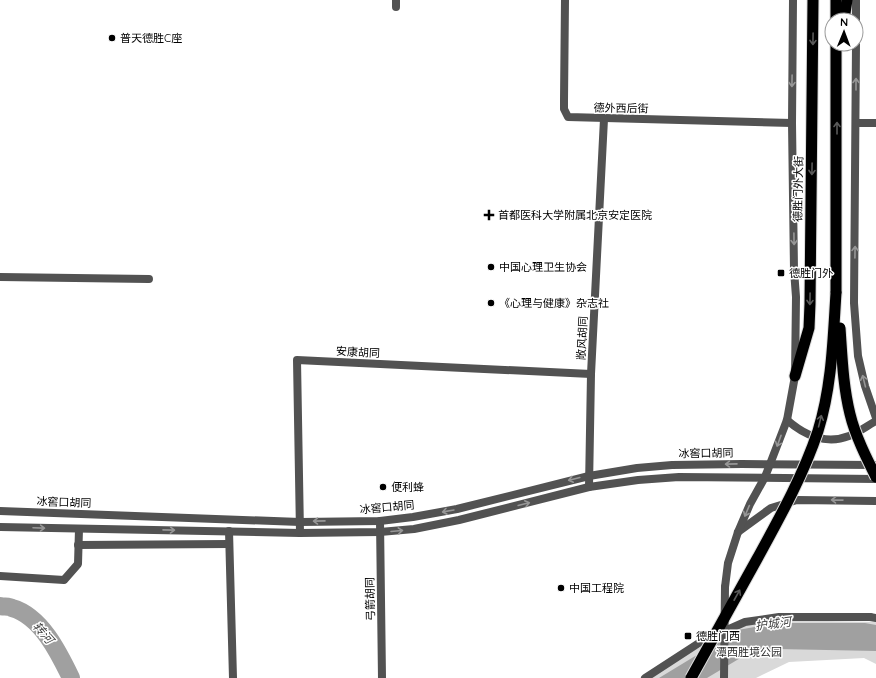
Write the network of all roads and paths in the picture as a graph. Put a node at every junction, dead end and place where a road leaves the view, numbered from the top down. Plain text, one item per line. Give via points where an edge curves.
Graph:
1 (565, 0) edge
2 (793, 0) edge
3 (813, 0) edge
4 (836, 0) edge
5 (847, 0) edge
6 (856, 0) edge
7 (836, 12) edge
8 (845, 12) edge
9 (856, 12) edge
10 (836, 52) edge
11 (839, 52) edge
12 (856, 52) edge
13 (837, 70) junction
14 (604, 119) junction
15 (792, 123) junction
16 (856, 123) junction
17 (876, 123) edge
18 (0, 277) edge
19 (149, 279) dead end
20 (836, 293) junction
21 (591, 374) junction
22 (796, 376) junction
23 (876, 418) edge
24 (787, 420) junction
25 (876, 421) edge
26 (770, 464) junction
27 (876, 465) edge
28 (589, 476) junction
29 (765, 477) junction
30 (876, 478) edge
31 (589, 487) junction
32 (876, 501) edge
33 (0, 511) edge
34 (380, 521) junction
35 (300, 522) junction
36 (0, 527) edge
37 (79, 529) junction
38 (229, 532) junction
39 (380, 532) junction
40 (738, 532) junction
41 (300, 533) junction
42 (229, 544) junction
43 (78, 545) junction
44 (0, 576) edge
45 (873, 617) edge
46 (233, 678) edge
47 (382, 678) edge
48 (645, 678) edge
49 (691, 678) edge
50 (724, 678) edge

1 - 14 street, 德外西后街 via 564,109 568,117
2 -> 15 street, 德胜门外大街
3 -> 22 highway, 德胜门外大街 via 809,328
4 - 7 highway
5 - 8 highway
6 - 9 street
10 - 13 highway
11 - 13 highway
16 -> 12 street
20 -> 13 highway
14 - 15 street, 德外西后街
14 - 21 street, 敞风胡同
15 -> 22 street, 德胜门外大街
16 - 17 street
23 -> 16 street via 858,356 855,311
18 - 19 street
20 - 30 highway, bridge via 850,415
49 -> 20 highway, bridge via 804,470 827,394
21 - 28 street, 敞风胡同
21 - 35 street, 安康胡同 via 297,360
22 - 24 street, 德胜门外大街
24 - 25 street via 811,436 822,439 850,436
24 -> 26 street, 德胜门外大街
26 - 27 street, 冰窖口胡同
26 -> 28 street, 冰窖口胡同 via 672,465
26 - 29 street, 德胜门外大街
28 - 31 street, 敞风胡同
28 -> 34 street, 冰窖口胡同 via 458,509
29 - 30 street, 冰窖口胡同
29 - 31 street, 冰窖口胡同 via 679,477
29 -> 40 street, 德胜门外大街
39 -> 31 street, 冰窖口胡同 via 414,529 459,520
32 -> 40 street via 797,500 771,508
33 - 35 street, 冰窖口胡同
34 -> 35 street, 冰窖口胡同
34 - 39 street, 弓箭胡同
35 - 41 street, 安康胡同
36 -> 37 street, 冰窖口胡同
37 -> 38 street, 冰窖口胡同
37 - 43 street
38 - 41 street, 冰窖口胡同
38 - 42 street
39 - 41 street, 冰窖口胡同
39 - 47 street, 弓箭胡同
40 - 50 street, 德胜门外大街, bridge via 728,563
42 - 43 street
42 - 46 street
43 - 44 street via 78,564 64,580
45 - 48 street via 779,617 745,622 702,641

